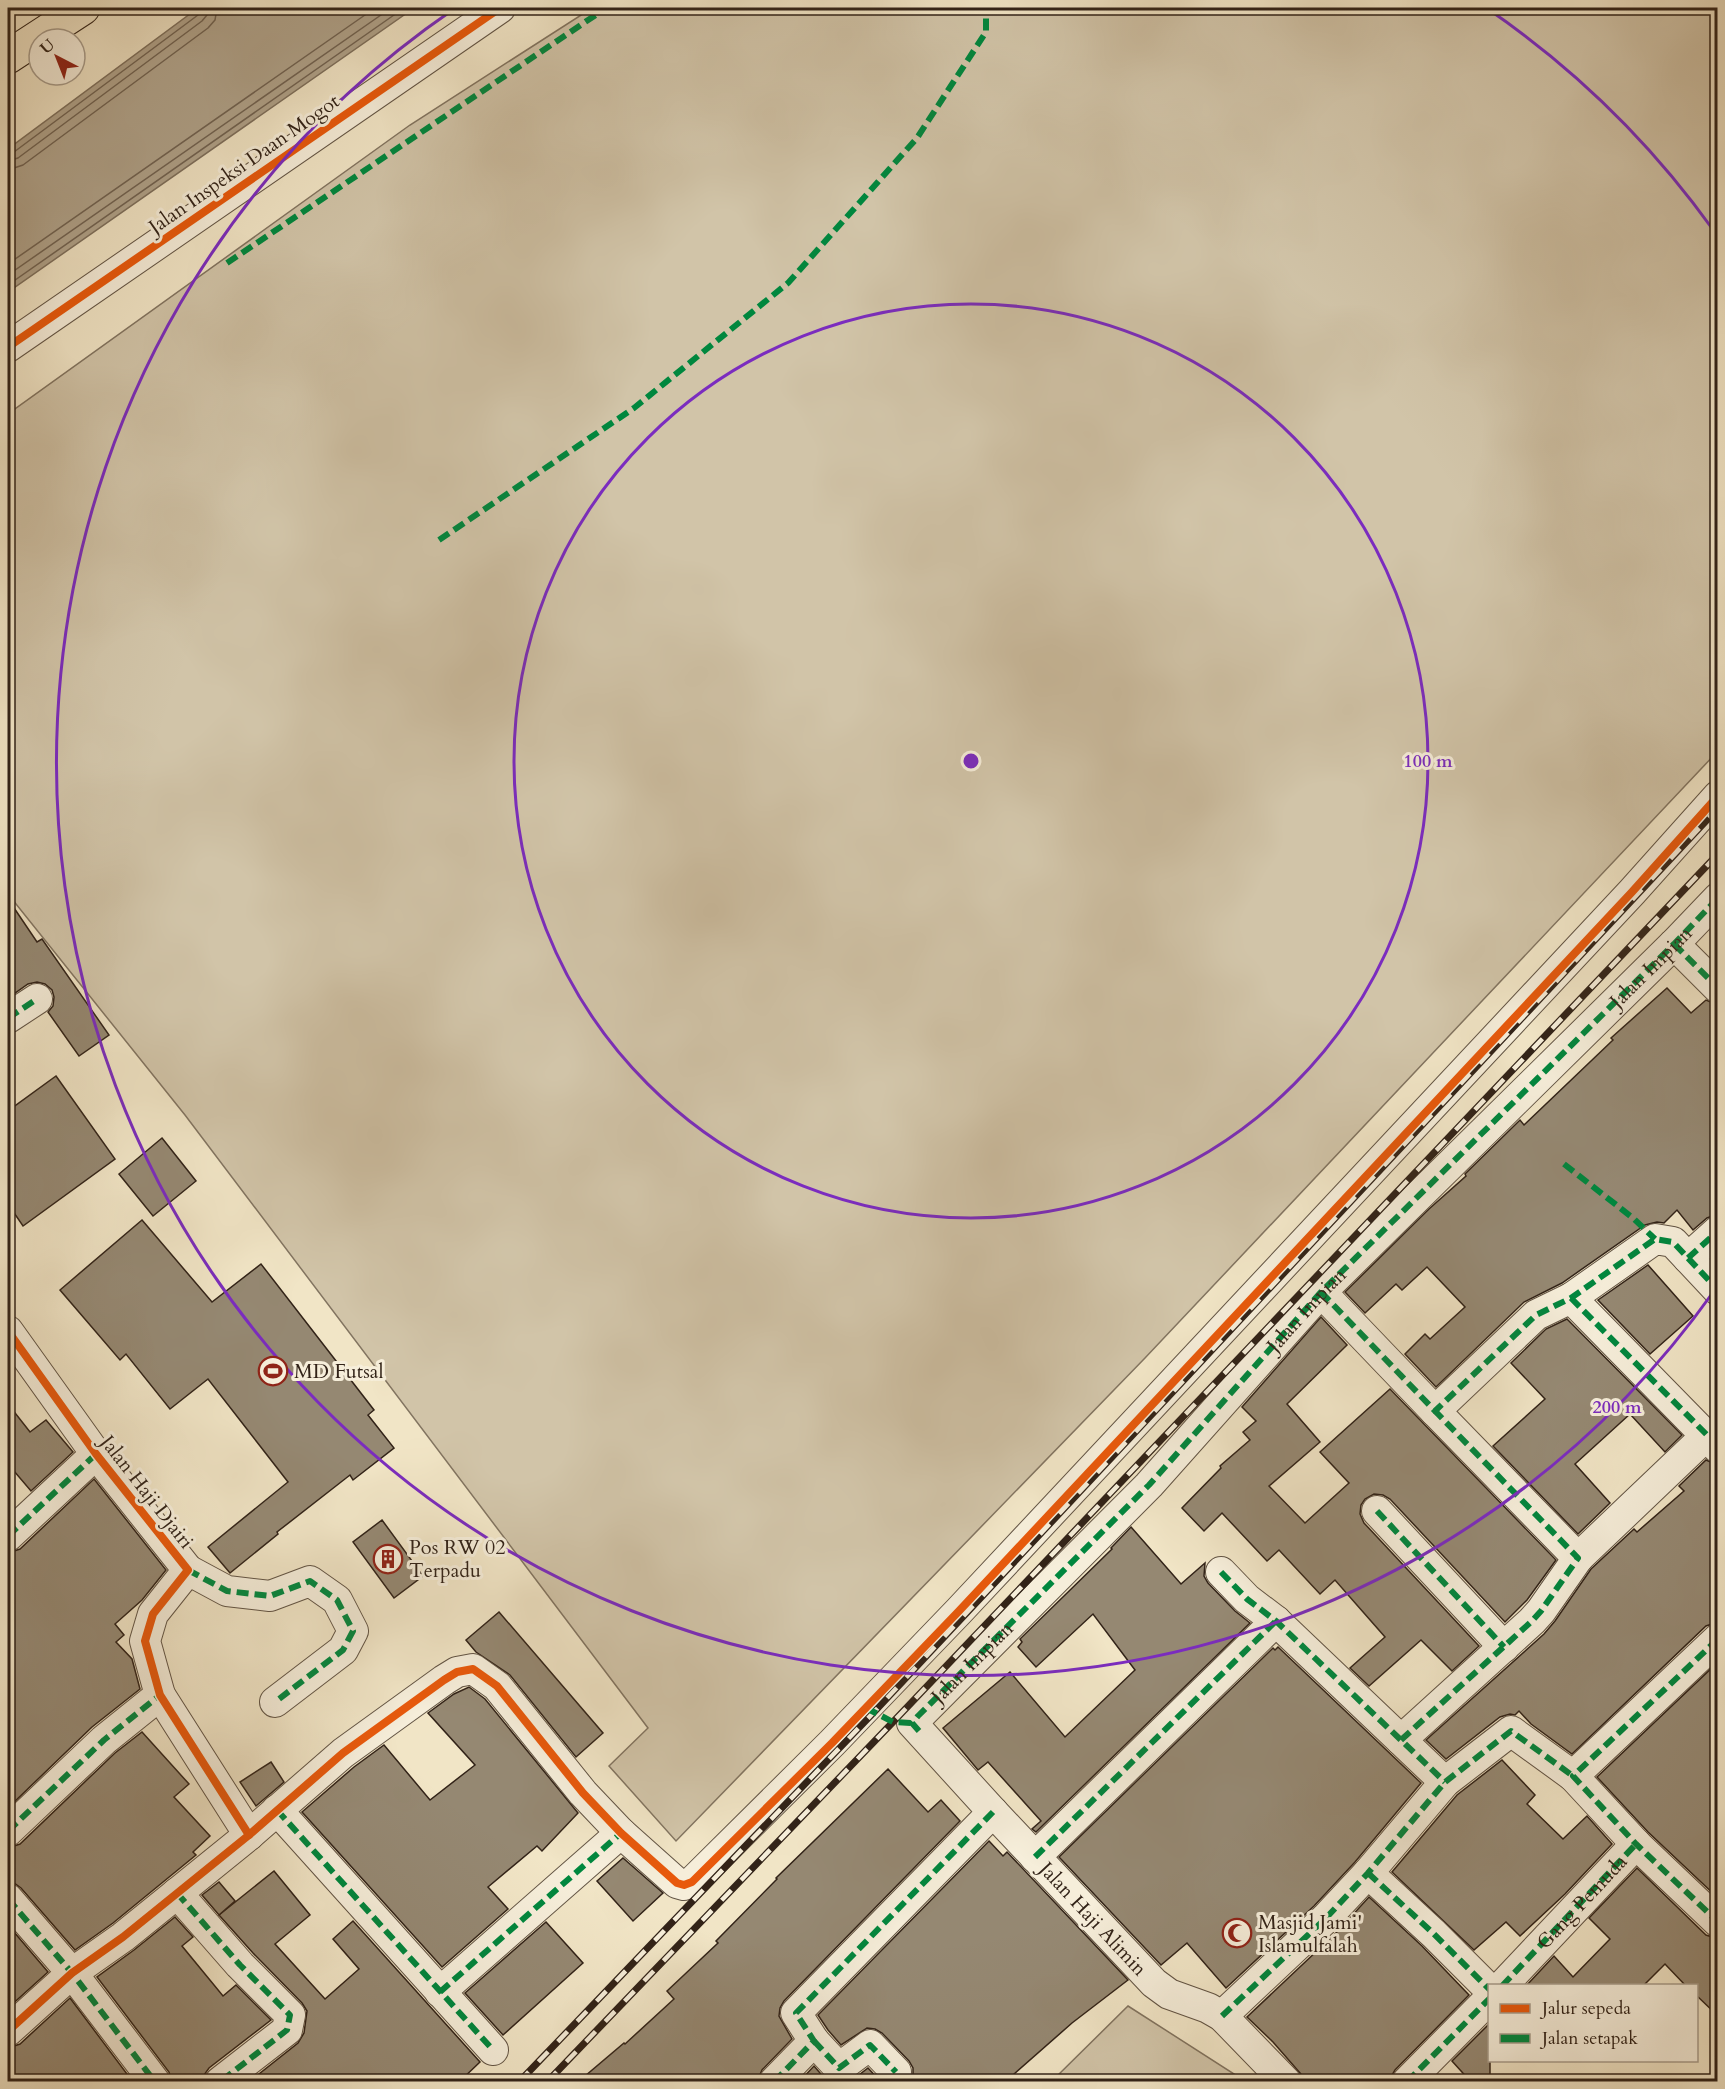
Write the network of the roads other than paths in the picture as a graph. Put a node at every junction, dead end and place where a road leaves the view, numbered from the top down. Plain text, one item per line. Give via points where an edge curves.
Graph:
1 (83, 8) edge
2 (500, 8) edge
3 (8, 57) edge
4 (8, 347) edge
5 (1718, 796) edge
6 (1718, 898) edge
7 (1674, 944) junction
8 (1718, 988) edge
9 (37, 999) dead end
10 (8, 1018) edge
11 (1718, 1231) edge
12 (1688, 1258) junction
13 (1718, 1290) edge
14 (1321, 1292) junction
15 (1571, 1298) junction
16 (8, 1331) edge
17 (1435, 1411) junction
18 (1712, 1441) edge
19 (96, 1454) junction
20 (1377, 1511) dead end
21 (8, 1536) edge
22 (1578, 1558) junction
23 (188, 1570) junction
24 (1221, 1572) dead end
25 (1276, 1621) junction
26 (1504, 1647) junction
27 (1715, 1647) edge
28 (159, 1695) junction
29 (275, 1702) dead end
30 (866, 1708) junction
31 (915, 1727) junction
32 (1401, 1740) junction
33 (1573, 1776) junction
34 (1445, 1782) junction
35 (277, 1810) junction
36 (993, 1812) junction
37 (8, 1831) edge
38 (621, 1833) junction
39 (249, 1835) junction
40 (1636, 1844) junction
41 (1035, 1857) junction
42 (1368, 1873) junction
43 (177, 1893) junction
44 (8, 1899) edge
45 (1718, 1922) edge
46 (72, 1973) junction
47 (1504, 1984) edge
48 (1488, 1988) edge
49 (440, 1992) junction
50 (1488, 2000) edge
51 (1222, 2016) junction
52 (8, 2031) edge
53 (813, 2040) junction
54 (493, 2050) dead end
55 (896, 2072) dead end
56 (155, 2082) edge
57 (220, 2082) edge
58 (774, 2082) edge
59 (1286, 2082) edge
60 (1407, 2082) edge

1 - 3 highway
2 - 4 street, Jalan Inspeksi Daan Mogot
5 - 30 street
6 - 7 street, Jalan Impian
7 - 8 street
7 - 14 street, Jalan Impian
9 - 10 street
11 - 12 street
12 - 13 street
12 - 15 street via 1672,1242 1655,1239
14 - 17 street
14 - 31 street, Jalan Impian via 1149,1485
15 - 17 street via 1536,1315
15 - 18 street
16 - 19 street, Jalan Haji Djairi
17 - 22 street
18 - 22 street
19 - 21 street
19 - 23 street, Jalan Haji Djairi
20 - 26 street
22 - 26 street via 1541,1611
23 - 28 street, Jalan Haji Djairi via 153,1614 145,1641
23 - 29 street via 226,1591 270,1596 310,1581 337,1600 352,1630 343,1650
24 - 25 street
25 - 32 street
25 - 41 street
26 - 32 street
27 - 33 street
28 - 37 street via 104,1740
28 - 39 street, Jalan Haji Djairi
30 - 31 street via 893,1722
30 - 38 street via 688,1885 677,1883
31 - 36 street, Jalan Haji Alimin
32 - 34 street
33 - 34 street via 1511,1731
33 - 40 street
34 - 42 street
35 - 38 street via 343,1754 444,1680 473,1669 497,1686 583,1793
35 - 39 street
35 - 49 street
36 - 41 street, Jalan Haji Alimin
36 - 53 street via 796,2013
38 - 49 street
39 - 43 street
40 - 45 street
40 - 47 street, Gang Pemuda
41 - 51 street, Jalan Haji Alimin via 1154,1983 1169,1994
42 - 48 street
42 - 51 street
43 - 46 street
43 - 57 street via 290,2015 287,2030
44 - 46 street
46 - 52 street
46 - 56 street
49 - 54 street
50 - 60 street
51 - 59 street, Jalan Haji Alimin
53 - 55 street via 839,2068 870,2044
53 - 58 street

